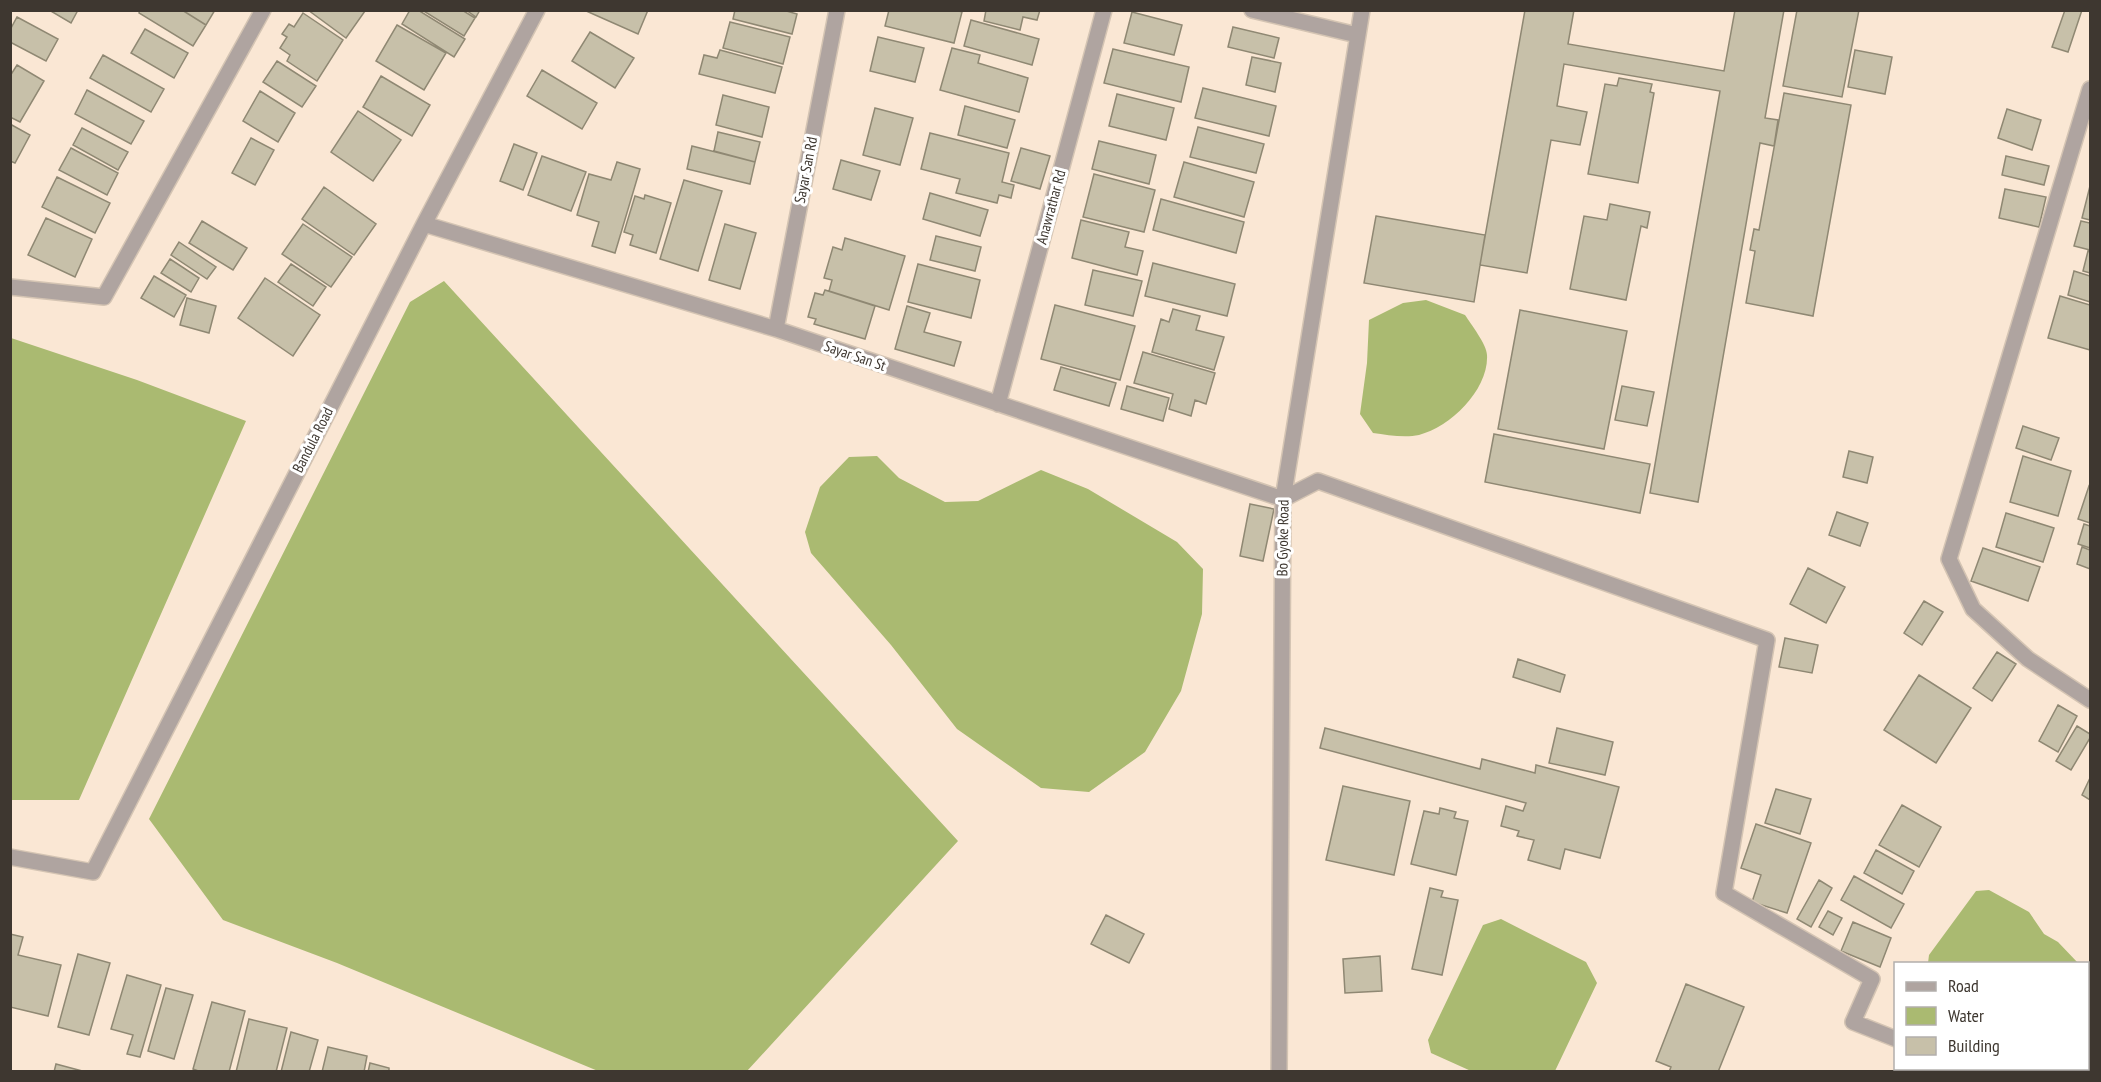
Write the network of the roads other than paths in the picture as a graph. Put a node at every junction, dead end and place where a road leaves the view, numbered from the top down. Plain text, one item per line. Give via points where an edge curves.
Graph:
1 (263, 10) edge
2 (537, 10) edge
3 (837, 10) edge
4 (1104, 10) edge
5 (1252, 10) edge
6 (1362, 10) edge
7 (1358, 35) junction
8 (2091, 89) edge
9 (423, 224) junction
10 (10, 287) edge
11 (776, 329) junction
12 (998, 404) junction
13 (1283, 499) junction
14 (2091, 700) edge
15 (10, 857) edge
16 (1894, 1037) edge
17 (1279, 1071) edge

1 - 10 street via 104,297
2 - 9 street, Bandula Road
3 - 11 street, Sayar San Rd
4 - 12 street, Anawrathar Rd
5 - 7 street
6 - 7 street, Bo Gyoke Road
7 - 13 street, Bo Gyoke Road
8 - 14 street via 1949,559 1973,609 2028,659
9 - 11 street, Sayar San St
9 - 15 street, Bandula Road via 93,872
11 - 12 street, Sayar San St
12 - 13 street, Sayar San St
13 - 16 street via 1318,481 1767,640 1724,893 1872,979 1853,1022
13 - 17 street, Bo Gyoke Road

